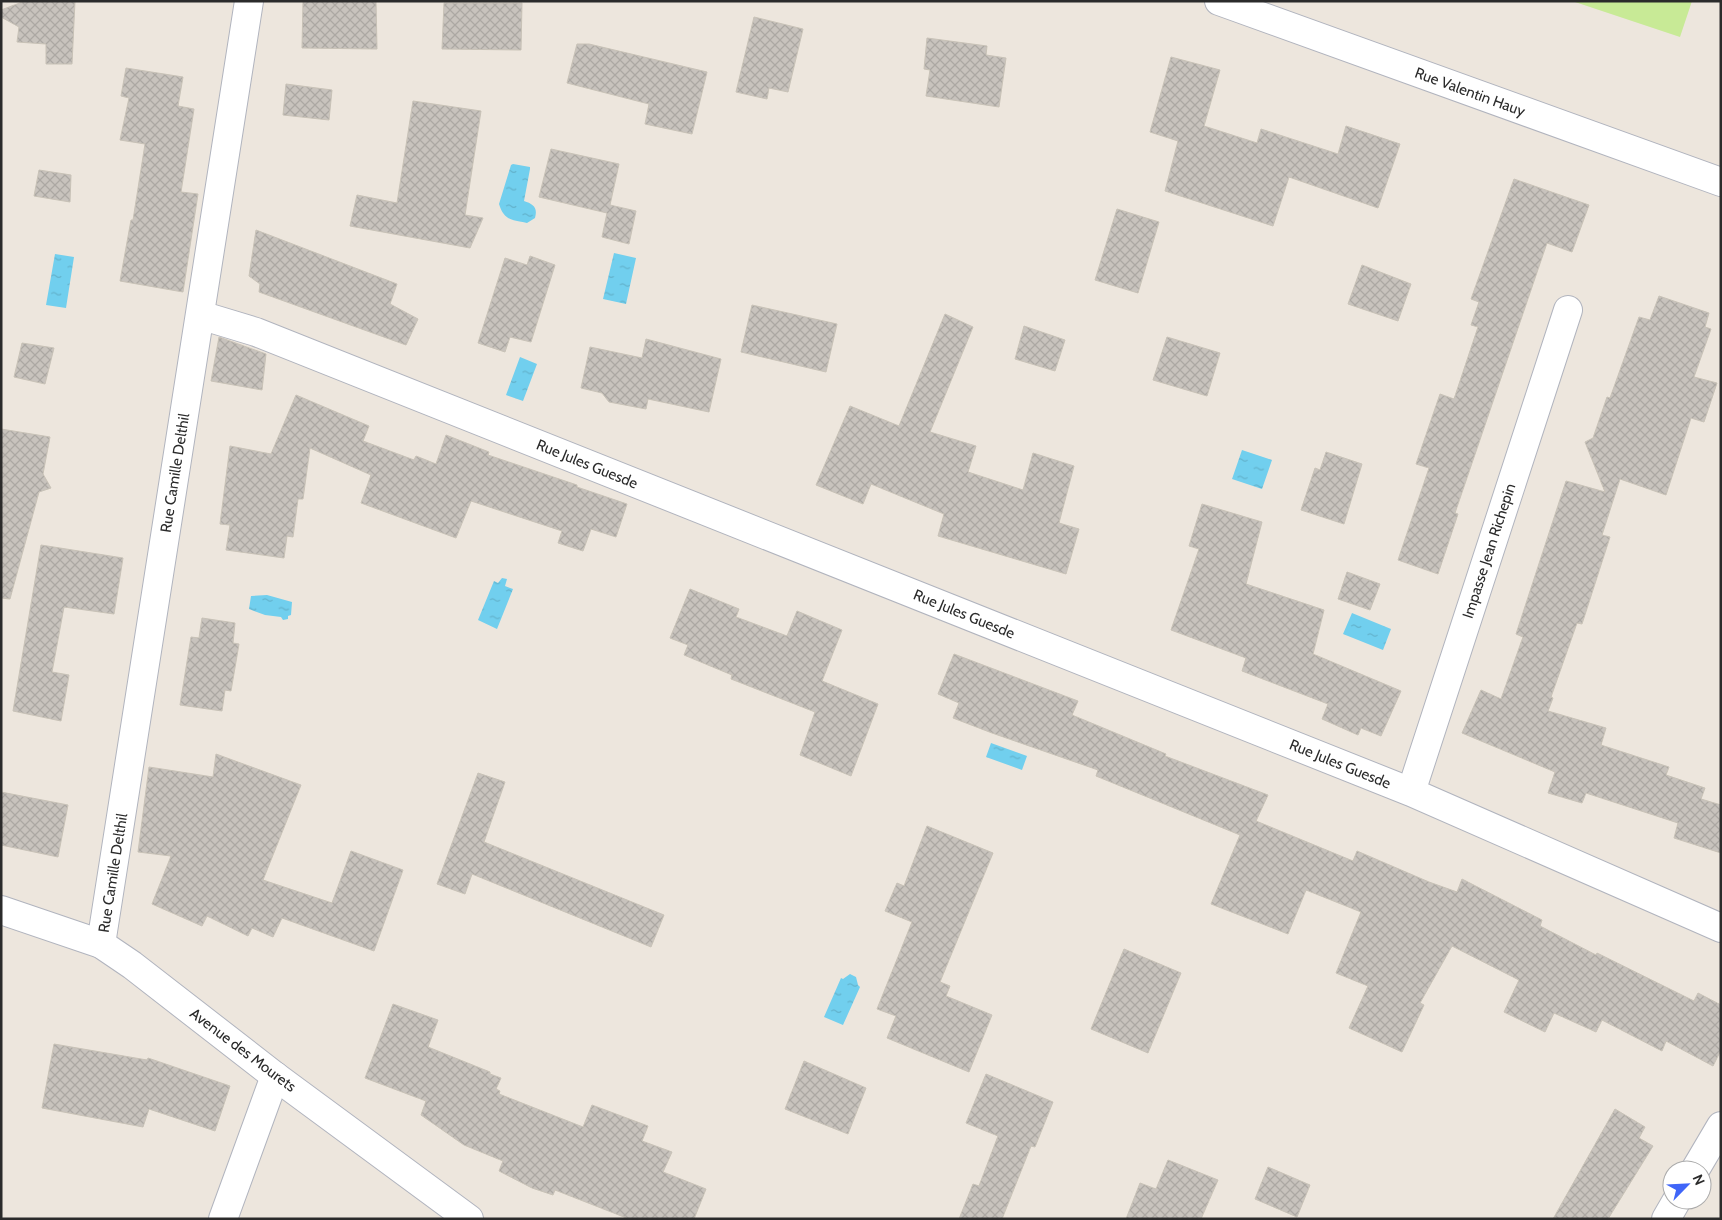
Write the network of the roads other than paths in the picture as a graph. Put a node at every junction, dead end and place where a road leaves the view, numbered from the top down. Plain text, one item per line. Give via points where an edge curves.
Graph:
1 (249, 1) edge
2 (1219, 1) edge
3 (1721, 182) edge
4 (1568, 310) dead end
5 (200, 315) junction
6 (1411, 792) junction
7 (1, 910) edge
8 (1721, 928) edge
9 (101, 944) junction
10 (275, 1076) junction
11 (1721, 1126) edge
12 (1701, 1160) edge
13 (223, 1219) edge
14 (469, 1219) edge

1 - 5 street, Rue Camille Delthil
2 - 3 street, Rue Valentin Hauy
4 - 6 street, Impasse Jean Richepin
5 - 6 street, Rue Jules Guesde via 265,336
5 - 9 street, Rue Camille Delthil
6 - 8 street, Rue Jules Guesde
7 - 9 street, Avenue des Mourets
9 - 10 street, Avenue des Mourets
10 - 13 street
10 - 14 street, Avenue des Mourets
11 - 12 street

